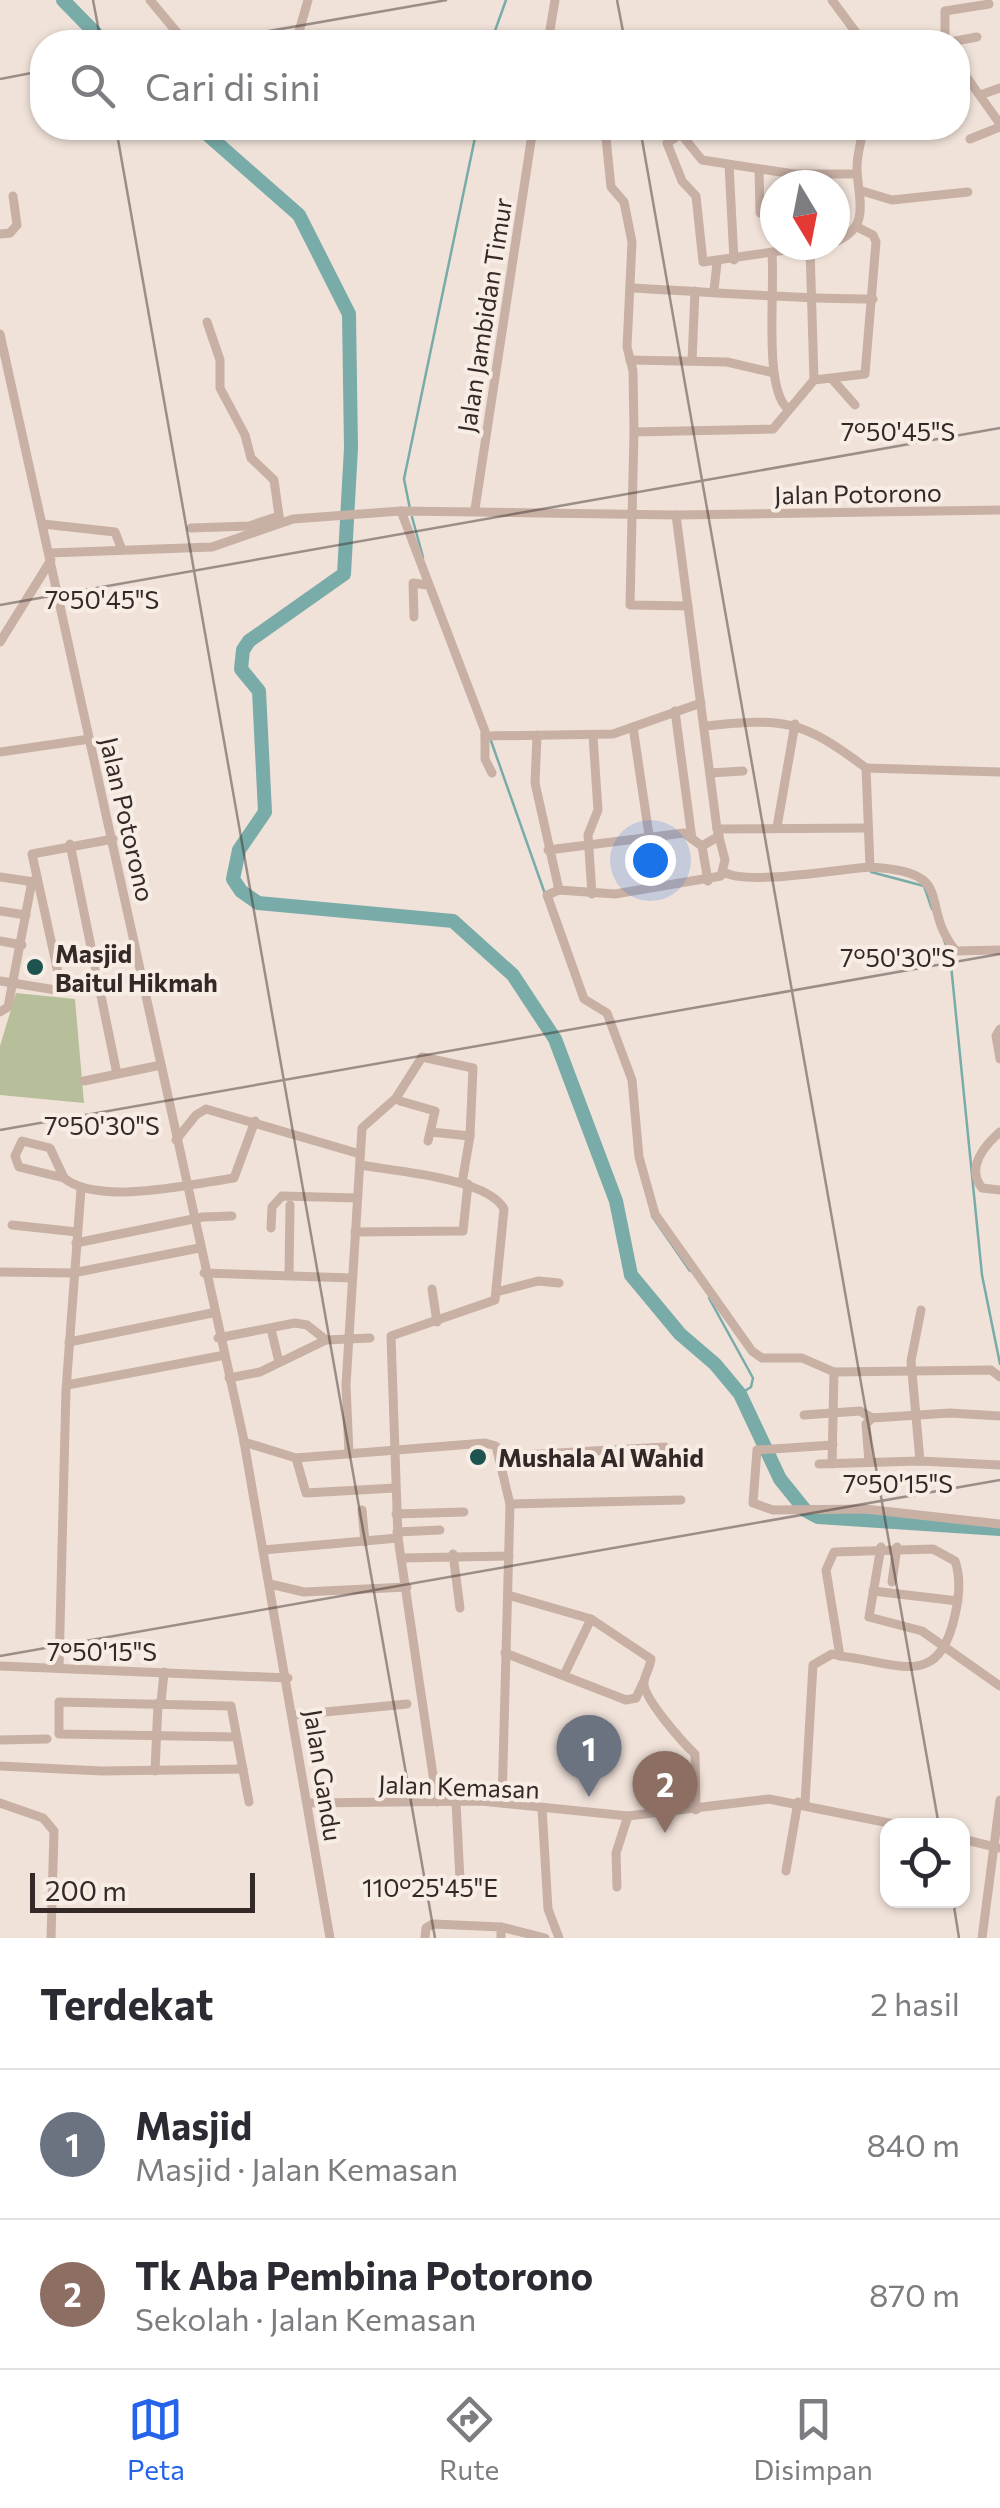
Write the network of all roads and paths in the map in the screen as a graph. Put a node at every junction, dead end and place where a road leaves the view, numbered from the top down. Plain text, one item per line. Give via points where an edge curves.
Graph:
1 (150, 0) edge
2 (308, 0) edge
3 (555, 0) edge
4 (832, 0) edge
5 (990, 4) dead end
6 (175, 30) edge
7 (299, 30) edge
8 (550, 30) edge
9 (855, 30) edge
10 (947, 30) edge
11 (977, 36) dead end
12 (970, 37) edge
13 (970, 81) edge
14 (1000, 88) edge
15 (980, 95) junction
16 (1000, 126) edge
17 (970, 139) dead end
18 (532, 140) edge
19 (606, 140) edge
20 (670, 140) edge
21 (686, 140) edge
22 (862, 140) edge
23 (728, 164) junction
24 (758, 169) junction
25 (766, 170) edge
26 (850, 174) edge
27 (857, 174) junction
28 (862, 191) junction
29 (968, 192) dead end
30 (13, 196) dead end
31 (760, 214) dead end
32 (857, 227) junction
33 (850, 232) edge
34 (0, 234) edge
35 (760, 256) edge
36 (734, 260) junction
37 (772, 260) edge
38 (815, 260) edge
39 (717, 263) junction
40 (632, 288) junction
41 (714, 290) junction
42 (695, 291) junction
43 (775, 297) junction
44 (811, 299) junction
45 (873, 300) junction
46 (207, 322) dead end
47 (0, 334) edge
48 (630, 360) junction
49 (692, 361) junction
50 (774, 373) junction
51 (832, 379) junction
52 (814, 380) junction
53 (855, 405) dead end
54 (786, 407) junction
55 (634, 432) junction
56 (475, 510) junction
57 (1000, 510) edge
58 (408, 511) junction
59 (630, 512) junction
60 (676, 515) junction
61 (280, 520) junction
62 (43, 524) junction
63 (191, 528) dead end
64 (122, 550) junction
65 (50, 556) junction
66 (427, 585) junction
67 (688, 606) junction
68 (414, 618) dead end
69 (0, 642) edge
70 (700, 703) junction
71 (675, 711) junction
72 (795, 724) junction
73 (705, 726) junction
74 (634, 727) junction
75 (537, 734) junction
76 (488, 735) junction
77 (593, 736) junction
78 (90, 739) junction
79 (0, 752) edge
80 (866, 768) junction
81 (743, 771) dead end
82 (1000, 772) edge
83 (492, 773) dead end
84 (710, 774) junction
85 (777, 827) junction
86 (868, 828) junction
87 (718, 832) junction
88 (649, 835) junction
89 (692, 838) junction
90 (113, 839) junction
91 (70, 844) junction
92 (589, 845) junction
93 (702, 846) junction
94 (548, 850) junction
95 (870, 868) junction
96 (724, 872) junction
97 (0, 877) edge
98 (708, 881) junction
99 (37, 882) junction
100 (559, 890) junction
101 (592, 894) junction
102 (0, 912) edge
103 (26, 915) junction
104 (0, 942) edge
105 (22, 944) junction
106 (1000, 950) edge
107 (142, 975) junction
108 (0, 981) edge
109 (14, 983) junction
110 (98, 984) junction
111 (62, 991) junction
112 (0, 1012) edge
113 (1000, 1029) edge
114 (1000, 1058) edge
115 (161, 1065) junction
116 (117, 1074) junction
117 (84, 1081) dead end
118 (400, 1101) dead end
119 (255, 1121) junction
120 (1000, 1133) edge
121 (470, 1136) junction
122 (176, 1140) junction
123 (360, 1159) junction
124 (64, 1178) junction
125 (464, 1183) junction
126 (184, 1184) junction
127 (81, 1189) junction
128 (1000, 1190) edge
129 (356, 1198) junction
130 (290, 1206) dead end
131 (232, 1216) dead end
132 (194, 1219) junction
133 (12, 1225) dead end
134 (271, 1228) dead end
135 (356, 1232) junction
136 (76, 1238) junction
137 (199, 1248) junction
138 (0, 1272) edge
139 (73, 1273) junction
140 (204, 1273) junction
141 (289, 1274) junction
142 (352, 1278) junction
143 (559, 1282) dead end
144 (432, 1290) dead end
145 (500, 1291) junction
146 (921, 1310) dead end
147 (212, 1313) junction
148 (437, 1322) junction
149 (271, 1329) junction
150 (218, 1338) junction
151 (370, 1338) dead end
152 (349, 1339) junction
153 (326, 1340) junction
154 (68, 1342) junction
155 (225, 1355) junction
156 (279, 1362) junction
157 (834, 1372) junction
158 (912, 1372) junction
159 (1000, 1377) edge
160 (229, 1378) junction
161 (66, 1385) junction
162 (833, 1413) junction
163 (804, 1415) dead end
164 (914, 1415) junction
165 (1000, 1416) edge
166 (872, 1418) junction
167 (244, 1442) junction
168 (832, 1445) junction
169 (664, 1447) dead end
170 (392, 1451) junction
171 (348, 1454) junction
172 (502, 1456) junction
173 (296, 1458) junction
174 (920, 1460) junction
175 (869, 1462) junction
176 (819, 1464) dead end
177 (832, 1464) junction
178 (1000, 1464) edge
179 (396, 1488) junction
180 (681, 1500) dead end
181 (510, 1504) junction
182 (362, 1510) dead end
183 (464, 1512) dead end
184 (396, 1514) junction
185 (1000, 1524) edge
186 (440, 1530) dead end
187 (398, 1535) junction
188 (364, 1542) junction
189 (881, 1547) junction
190 (898, 1547) junction
191 (264, 1550) junction
192 (453, 1554) junction
193 (509, 1556) junction
194 (402, 1558) junction
195 (892, 1582) dead end
196 (270, 1584) junction
197 (407, 1587) junction
198 (873, 1591) junction
199 (508, 1595) junction
200 (958, 1601) junction
201 (460, 1608) dead end
202 (591, 1619) junction
203 (946, 1652) junction
204 (505, 1653) junction
205 (840, 1656) junction
206 (0, 1666) edge
207 (58, 1668) junction
208 (164, 1672) junction
209 (564, 1675) junction
210 (288, 1678) junction
211 (644, 1681) junction
212 (1000, 1686) edge
213 (160, 1703) junction
214 (407, 1704) dead end
215 (294, 1715) junction
216 (157, 1736) junction
217 (236, 1737) junction
218 (47, 1739) dead end
219 (0, 1740) edge
220 (0, 1766) edge
221 (243, 1769) junction
222 (155, 1771) junction
223 (1000, 1800) edge
224 (248, 1802) dead end
225 (437, 1802) junction
226 (456, 1802) junction
227 (0, 1803) edge
228 (310, 1803) junction
229 (502, 1803) junction
230 (802, 1803) junction
231 (542, 1808) junction
232 (696, 1810) junction
233 (628, 1816) junction
234 (880, 1821) edge
235 (970, 1841) edge
236 (997, 1847) edge
237 (786, 1870) dead end
238 (460, 1880) dead end
239 (617, 1887) dead end
240 (501, 1932) edge
241 (51, 1938) edge
242 (330, 1938) edge
243 (424, 1938) edge
244 (545, 1938) edge
245 (559, 1938) edge
246 (982, 1938) edge

1 - 6 street
2 - 7 street
3 - 8 street
4 - 9 street
5 - 10 street via 945,10
11 - 12 street
13 - 15 street
14 - 15 street
15 - 16 street
16 - 17 street
18 - 56 street, Jalan Jambidan Timur
19 - 40 street via 612,190 624,202 632,235
20 - 39 street via 682,181 696,199 701,260
21 - 23 street via 702,160
22 - 27 street
23 - 24 street
23 - 36 street
24 - 25 street
24 - 31 street
26 - 27 street
27 - 28 street
28 - 29 street via 892,200
28 - 32 street
30 - 34 street via 17,224
32 - 33 street
32 - 45 street via 876,242
35 - 36 street
36 - 39 street
37 - 43 street
38 - 44 street
39 - 41 street
40 - 42 street
40 - 48 street
41 - 42 street
41 - 43 street
42 - 49 street
43 - 44 street
43 - 50 street
44 - 45 street
44 - 52 street
45 - 51 street via 869,368 861,376
46 - 61 street via 220,360 220,388 251,458 274,480
47 - 62 street, Jalan Potorono
48 - 49 street
48 - 55 street
49 - 50 street
50 - 54 street
51 - 52 street
51 - 53 street
52 - 54 street
54 - 55 street via 772,428
55 - 59 street
56 - 58 street, Jalan Potorono
56 - 59 street, Jalan Potorono
57 - 60 street, Jalan Potorono
58 - 61 street, Jalan Potorono
58 - 66 street
59 - 60 street, Jalan Potorono
59 - 67 street via 631,606
60 - 67 street
61 - 63 street
61 - 64 street via 212,547
62 - 64 street via 115,532
62 - 65 street, Jalan Potorono
64 - 65 street
65 - 69 street
65 - 78 street, Jalan Potorono
66 - 68 street via 413,583
66 - 76 street
67 - 70 street
70 - 71 street
70 - 73 street
71 - 74 street
71 - 89 street
72 - 73 street
72 - 80 street
72 - 85 street
73 - 84 street
74 - 77 street
74 - 88 street
75 - 76 street
75 - 77 street
75 - 94 street via 535,783
76 - 83 street via 485,759
77 - 92 street via 598,810 589,824
78 - 79 street
78 - 90 street, Jalan Potorono
80 - 82 street
80 - 86 street
81 - 84 street
84 - 87 street
85 - 86 street
85 - 87 street
86 - 95 street
87 - 93 street
87 - 96 street
88 - 89 street
88 - 92 street
89 - 93 street
90 - 91 street
90 - 107 street, Jalan Potorono
91 - 99 street via 33,852
91 - 110 street
92 - 94 street
92 - 101 street
93 - 98 street
94 - 100 street
95 - 96 street via 753,880
95 - 106 street via 904,869 924,880 956,951
96 - 98 street
97 - 99 street
98 - 101 street
99 - 103 street
99 - 111 street
100 - 101 street
100 - 157 street via 547,895 584,999 607,1013 635,1088 638,1157 655,1214 757,1357 802,1358
102 - 103 street
103 - 105 street
104 - 105 street
105 - 109 street
107 - 110 street
107 - 115 street, Jalan Potorono
108 - 109 street
109 - 111 street
109 - 112 street via 8,1008
110 - 111 street
110 - 116 street
113 - 114 street
115 - 116 street
115 - 122 street, Jalan Potorono
116 - 117 street
118 - 121 street via 434,1110 430,1137
119 - 122 street via 206,1110
119 - 123 street
119 - 126 street via 234,1178
120 - 128 street via 979,1156 976,1178 982,1188
121 - 123 street via 473,1068 422,1057 396,1098 364,1124
121 - 125 street
122 - 126 street, Jalan Potorono
123 - 125 street
123 - 129 street
124 - 124 street via 18,1167 18,1142 50,1148
124 - 127 street
125 - 135 street via 463,1231
125 - 145 street via 503,1204
126 - 127 street via 120,1193
126 - 132 street, Jalan Potorono
127 - 136 street
129 - 134 street via 282,1196 272,1207
129 - 135 street
130 - 141 street
131 - 132 street
132 - 136 street
132 - 137 street, Jalan Potorono
133 - 136 street
135 - 142 street
136 - 139 street
137 - 139 street
137 - 140 street, Jalan Potorono
138 - 139 street
139 - 154 street
140 - 141 street
140 - 147 street, Jalan Potorono
141 - 142 street
142 - 152 street
143 - 145 street
144 - 148 street
145 - 148 street via 492,1302
146 - 158 street
147 - 150 street, Jalan Potorono
147 - 154 street
148 - 170 street via 391,1336
149 - 150 street
149 - 153 street via 307,1325
149 - 156 street
150 - 155 street, Jalan Potorono
151 - 152 street
152 - 153 street
152 - 171 street
153 - 156 street
154 - 161 street
155 - 160 street, Jalan Potorono
155 - 161 street
156 - 160 street
157 - 158 street
157 - 162 street
158 - 159 street via 991,1370
158 - 164 street
160 - 167 street, Jalan Potorono
161 - 207 street
162 - 163 street
162 - 166 street via 860,1411
162 - 168 street
164 - 165 street
164 - 166 street
164 - 174 street
166 - 175 street via 866,1424
167 - 173 street
167 - 191 street, Jalan Potorono
168 - 177 street
168 - 185 street via 757,1450 752,1503 774,1510 865,1509
169 - 172 street
170 - 171 street
170 - 172 street via 493,1444
170 - 179 street
171 - 173 street
172 - 181 street
173 - 179 street via 306,1494
174 - 175 street
174 - 178 street
175 - 177 street
176 - 177 street
179 - 184 street
180 - 181 street
181 - 193 street
182 - 188 street
183 - 184 street
184 - 187 street
186 - 187 street
187 - 188 street
187 - 194 street
188 - 191 street
189 - 190 street
189 - 198 street
189 - 205 street via 834,1552 826,1570
190 - 195 street
190 - 200 street via 932,1548 955,1562
191 - 196 street, Jalan Potorono
192 - 193 street
192 - 194 street
192 - 201 street
193 - 199 street
194 - 197 street
196 - 197 street via 304,1592
196 - 210 street, Jalan Potorono
197 - 225 street
198 - 200 street
198 - 203 street via 869,1618 922,1632
199 - 202 street
199 - 204 street
200 - 203 street
202 - 209 street
202 - 211 street via 650,1659
203 - 205 street via 925,1665
203 - 212 street
204 - 209 street
204 - 229 street
205 - 230 street via 825,1655 813,1665
206 - 207 street
207 - 208 street
208 - 210 street
208 - 213 street
209 - 211 street via 626,1700 636,1698
210 - 215 street, Jalan Gandu
211 - 232 street via 677,1738 695,1754
213 - 216 street
213 - 216 street via 59,1702 59,1734
213 - 217 street via 229,1705
214 - 215 street
215 - 228 street, Jalan Gandu
216 - 217 street
216 - 222 street
217 - 221 street
218 - 219 street
220 - 222 street
221 - 222 street
221 - 224 street
223 - 236 street
225 - 226 street, Jalan Kemasan
225 - 228 street, Jalan Kemasan
226 - 229 street, Jalan Kemasan
226 - 238 street
227 - 241 street via 43,1818 54,1831
228 - 242 street, Jalan Gandu
229 - 231 street, Jalan Kemasan
230 - 232 street, Jalan Kemasan via 755,1799
230 - 234 street, Jalan Kemasan
230 - 237 street
231 - 233 street, Jalan Kemasan
231 - 245 street via 548,1909
232 - 233 street, Jalan Kemasan
233 - 239 street via 616,1854
235 - 236 street
236 - 246 street
240 - 243 street via 433,1924
240 - 244 street

